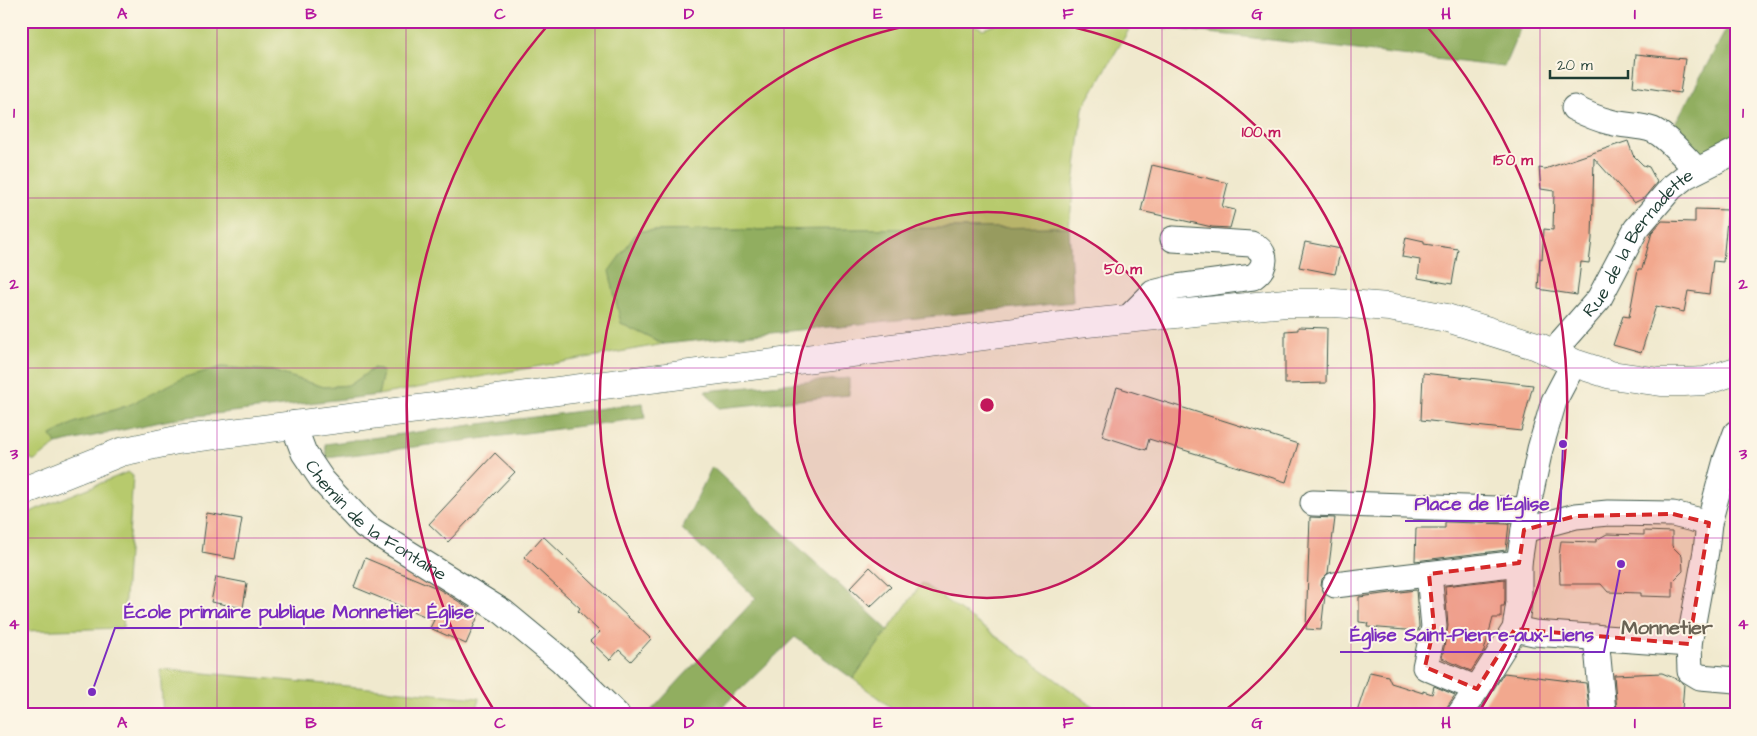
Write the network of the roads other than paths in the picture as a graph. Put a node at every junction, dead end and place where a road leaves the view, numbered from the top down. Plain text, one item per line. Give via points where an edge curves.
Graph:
1 (1574, 108) dead end
2 (1736, 151) edge
3 (1697, 170) junction
4 (1173, 239) dead end
5 (1128, 318) junction
6 (1565, 359) junction
7 (1736, 371) edge
8 (293, 424) junction
9 (1736, 433) edge
10 (21, 492) edge
11 (1313, 503) dead end
12 (1525, 520) junction
13 (1709, 523) junction
14 (1519, 563) junction
15 (1429, 574) junction
16 (1335, 585) dead end
17 (1515, 629) junction
18 (1596, 637) junction
19 (1688, 644) junction
20 (1736, 680) edge
21 (1477, 689) junction
22 (1602, 711) dead end
23 (617, 715) edge
24 (1459, 715) edge

1 - 3 street via 1612,123 1652,130
2 - 3 street, Rue de la Bernadette
3 - 6 street, Rue de la Bernadette via 1671,188 1636,229 1599,299 1563,340
4 - 5 street via 1251,244 1263,253 1264,265 1252,277 1153,293
5 - 6 street via 1285,303 1389,307 1447,318 1537,346
5 - 8 street
6 - 7 street via 1611,375 1661,382 1705,381
6 - 12 street, Rue de la Bernadette
8 - 10 street via 177,440 121,452
8 - 23 street, Chemin de la Fontaine via 304,453 323,480 365,526 503,612 561,660
9 - 13 street
11 - 12 street
12 - 13 street via 1608,513 1673,514
12 - 14 street, Rue de la Bernadette
13 - 19 street
14 - 15 street
14 - 17 street, Rue de la Bernadette
15 - 16 street
15 - 21 street via 1434,627 1426,667
17 - 18 street
17 - 21 street
18 - 19 street
18 - 22 street
19 - 20 street via 1690,671 1700,677
21 - 24 street

